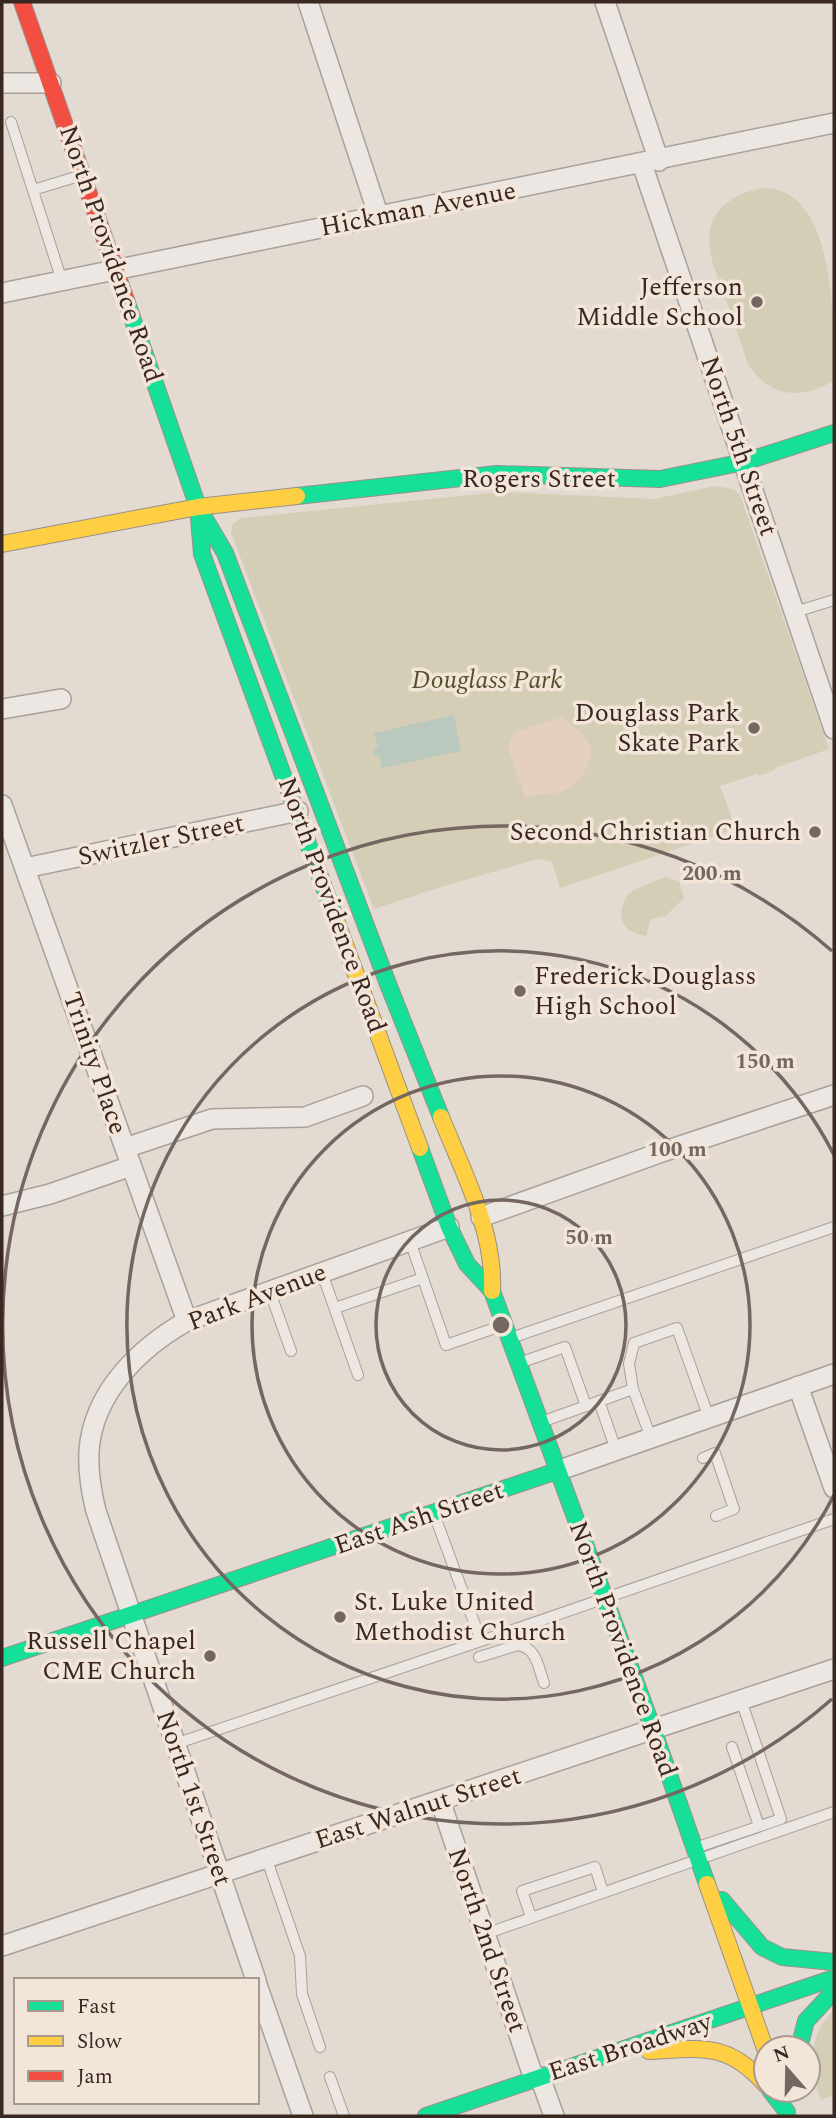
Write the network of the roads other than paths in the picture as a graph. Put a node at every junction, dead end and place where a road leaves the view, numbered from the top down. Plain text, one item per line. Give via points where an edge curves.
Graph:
1 (23, 2) edge
2 (308, 2) edge
3 (606, 2) edge
4 (2, 83) edge
5 (51, 83) junction
6 (10, 122) dead end
7 (834, 123) edge
8 (651, 162) junction
9 (83, 174) junction
10 (33, 190) junction
11 (379, 217) junction
12 (117, 271) junction
13 (62, 282) junction
14 (2, 293) edge
15 (834, 433) edge
16 (744, 462) junction
17 (198, 507) junction
18 (2, 544) edge
19 (834, 600) edge
20 (795, 612) junction
21 (61, 699) dead end
22 (2, 709) edge
23 (834, 729) edge
24 (2, 805) edge
25 (298, 811) junction
26 (24, 868) junction
27 (834, 1095) edge
28 (363, 1097) dead end
29 (420, 1148) junction
30 (128, 1157) junction
31 (2, 1206) edge
32 (481, 1217) junction
33 (449, 1227) junction
34 (834, 1227) edge
35 (410, 1241) junction
36 (493, 1269) junction
37 (322, 1273) junction
38 (423, 1278) junction
39 (492, 1291) junction
40 (270, 1292) junction
41 (335, 1308) junction
42 (187, 1321) junction
43 (506, 1332) junction
44 (291, 1352) dead end
45 (518, 1363) junction
46 (834, 1374) edge
47 (358, 1376) dead end
48 (799, 1386) junction
49 (634, 1390) junction
50 (599, 1401) junction
51 (586, 1406) junction
52 (709, 1418) junction
53 (540, 1422) junction
54 (651, 1438) junction
55 (616, 1450) junction
56 (703, 1458) dead end
57 (557, 1471) junction
58 (834, 1488) edge
59 (434, 1513) junction
60 (716, 1516) dead end
61 (834, 1519) edge
62 (605, 1599) junction
63 (132, 1616) junction
64 (481, 1641) junction
65 (479, 1657) dead end
66 (2, 1658) edge
67 (834, 1669) edge
68 (544, 1683) dead end
69 (741, 1700) junction
70 (653, 1729) junction
71 (175, 1744) junction
72 (732, 1747) dead end
73 (440, 1800) junction
74 (834, 1812) edge
75 (759, 1826) junction
76 (697, 1853) junction
77 (266, 1857) junction
78 (219, 1873) junction
79 (708, 1882) junction
80 (603, 1892) junction
81 (531, 1917) junction
82 (484, 1934) junction
83 (2, 1946) edge
84 (834, 1962) edge
85 (255, 1978) edge
86 (834, 1978) edge
87 (259, 1991) edge
88 (834, 1991) edge
89 (752, 2007) junction
90 (761, 2034) edge
91 (803, 2034) edge
92 (320, 2047) dead end
93 (610, 2053) junction
94 (752, 2069) edge
95 (330, 2077) dead end
96 (537, 2078) junction
97 (303, 2116) edge
98 (344, 2116) edge
99 (426, 2116) edge
100 (554, 2116) edge

1 - 5 main road, North Providence Road
2 - 11 street
3 - 8 street, North 5th Street
4 - 5 street
5 - 9 main road, North Providence Road
6 - 10 lane
7 - 8 street, Hickman Avenue
8 - 11 street, Hickman Avenue
8 - 16 street, North 5th Street
9 - 10 lane
9 - 12 main road, North Providence Road
10 - 13 lane
11 - 12 street, Hickman Avenue
12 - 13 street, Hickman Avenue
12 - 17 main road, North Providence Road
13 - 14 street, Hickman Avenue
15 - 16 main road, Rogers Street
16 - 17 main road, Rogers Street via 660,479 497,474
16 - 20 street, North 5th Street
17 - 18 main road, Rogers Street
17 - 25 main road, North Providence Road via 202,554
17 - 32 main road, North Providence Road via 225,553
19 - 20 lane
20 - 23 street, North 5th Street
21 - 22 street
24 - 26 street, Trinity Place
25 - 26 street, Switzler Street
25 - 29 main road, North Providence Road
26 - 30 street, Trinity Place
27 - 32 street
28 - 30 street via 305,1117 212,1119
29 - 32 main road via 451,1200 467,1216
29 - 33 main road, North Providence Road
30 - 31 street via 50,1194
30 - 42 street, Trinity Place
32 - 36 main road, North Providence Road
33 - 35 street, Park Avenue
33 - 36 main road via 476,1245
33 - 39 main road, North Providence Road via 467,1264
34 - 43 lane
35 - 37 street, Park Avenue
35 - 38 lane
36 - 39 main road, North Providence Road
37 - 40 street, Park Avenue
37 - 41 lane
38 - 41 lane
38 - 43 lane via 446,1345
39 - 43 main road, North Providence Road
40 - 42 street, Park Avenue
40 - 44 lane
41 - 47 lane
42 - 63 street, Park Avenue via 141,1353 117,1378 95,1421 89,1449 89,1482 96,1511
43 - 45 main road, North Providence Road
45 - 51 lane via 565,1347
45 - 53 main road, North Providence Road
46 - 48 street, East Ash Street
48 - 52 street, East Ash Street
48 - 58 street
49 - 50 lane
49 - 52 lane via 629,1364 634,1343 677,1328
49 - 54 lane
50 - 51 lane
50 - 55 lane
51 - 53 lane
52 - 54 street, East Ash Street
53 - 57 main road, North Providence Road
54 - 55 street, East Ash Street
55 - 57 street, East Ash Street
56 - 60 lane via 715,1454 734,1509
57 - 59 main road, East Ash Street
57 - 62 main road, North Providence Road
59 - 63 main road, East Ash Street
59 - 64 lane
61 - 62 lane
62 - 64 lane
62 - 70 main road, North Providence Road
63 - 66 main road, East Ash Street
63 - 71 street, North 1st Street
64 - 71 lane
65 - 68 lane via 524,1646 533,1652
67 - 69 street, East Walnut Street
69 - 70 street, East Walnut Street
69 - 75 lane via 781,1818
70 - 73 street, East Walnut Street
70 - 76 main road, North Providence Road
71 - 78 street, North 1st Street
72 - 75 lane
73 - 77 street, East Walnut Street
73 - 82 street, North 2nd Street
74 - 76 lane
75 - 76 lane
76 - 79 main road, North Providence Road
76 - 80 lane
77 - 78 street, East Walnut Street
77 - 92 lane via 300,1956 302,1994
78 - 83 street, East Walnut Street
78 - 85 street, North 1st Street
79 - 84 main road via 762,1947 782,1956
79 - 89 main road, North Providence Road
80 - 81 lane
80 - 81 lane via 595,1867 522,1891
81 - 82 lane
82 - 96 street, North 2nd Street
86 - 89 main road, East Broadway
87 - 97 street
88 - 91 main road via 806,2021
89 - 90 main road, North Providence Road
89 - 93 main road, East Broadway
93 - 94 main road via 718,2049
93 - 96 main road, East Broadway
95 - 98 lane
96 - 99 main road, East Broadway
96 - 100 street, North 2nd Street

